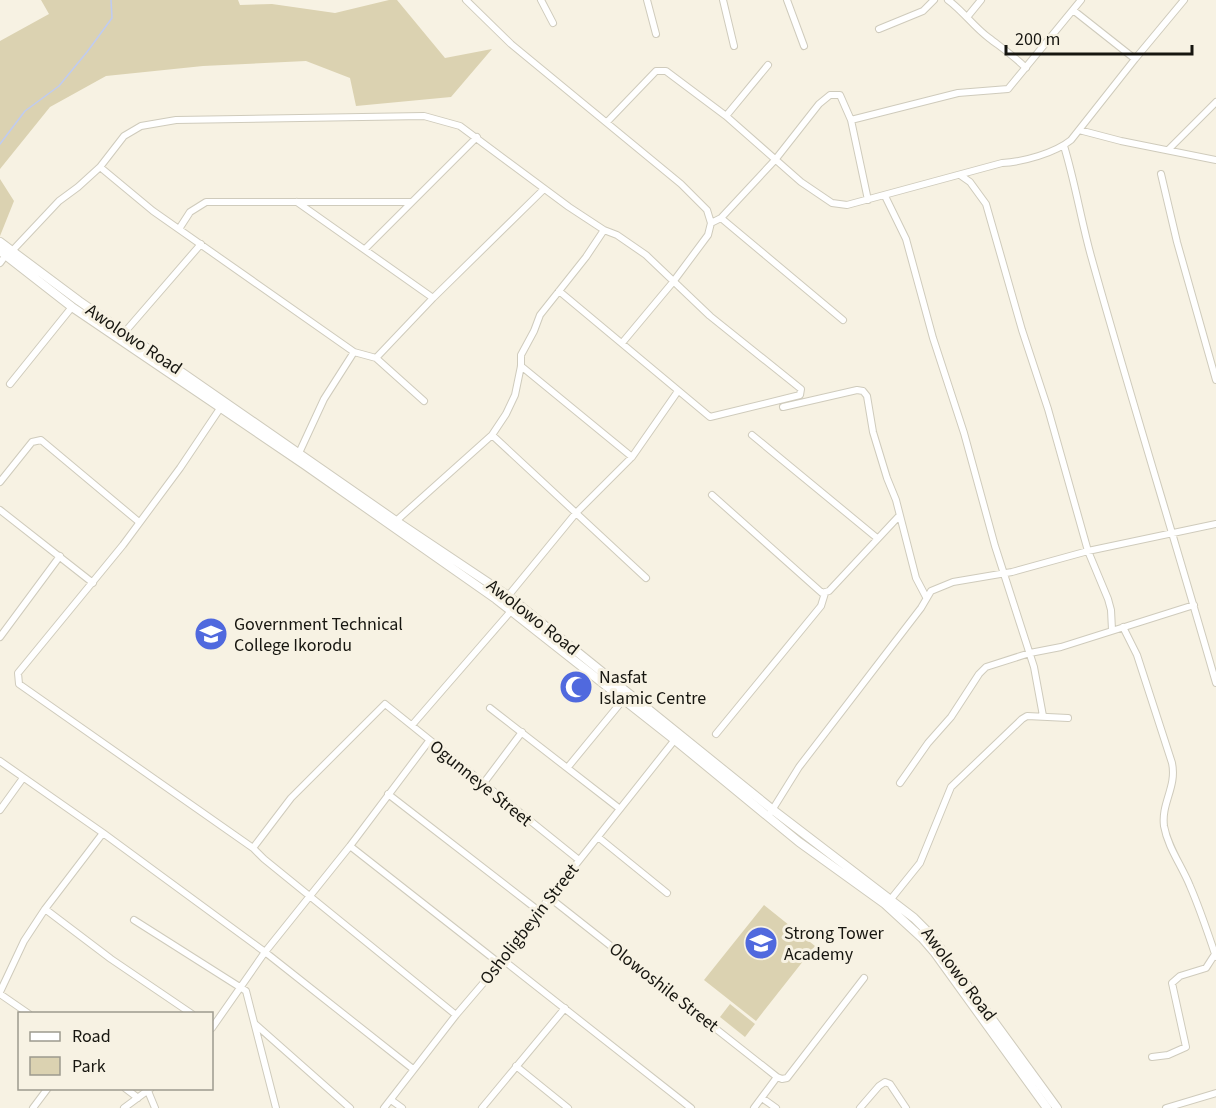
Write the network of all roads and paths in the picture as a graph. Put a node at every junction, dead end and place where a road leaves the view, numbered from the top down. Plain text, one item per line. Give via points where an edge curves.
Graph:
1 (466, 0) edge
2 (540, 0) edge
3 (647, 0) edge
4 (723, 0) edge
5 (787, 0) edge
6 (934, 0) edge
7 (948, 0) edge
8 (981, 0) edge
9 (1082, 0) edge
10 (1184, 0) edge
11 (1073, 10) junction
12 (968, 16) junction
13 (554, 23) dead end
14 (879, 29) dead end
15 (656, 34) dead end
16 (734, 46) dead end
17 (804, 46) dead end
18 (1135, 59) junction
19 (768, 65) dead end
20 (1026, 68) junction
21 (1216, 102) edge
22 (726, 116) junction
23 (851, 120) junction
24 (607, 122) junction
25 (1079, 130) junction
26 (477, 137) junction
27 (1064, 146) junction
28 (1168, 150) junction
29 (775, 160) junction
30 (1216, 160) edge
31 (100, 167) junction
32 (1161, 174) dead end
33 (960, 175) junction
34 (544, 189) junction
35 (885, 196) junction
36 (868, 200) junction
37 (297, 201) junction
38 (410, 202) junction
39 (721, 218) junction
40 (711, 223) junction
41 (179, 229) junction
42 (604, 230) junction
43 (0, 242) edge
44 (201, 244) junction
45 (365, 249) junction
46 (6, 252) edge
47 (0, 263) edge
48 (673, 282) junction
49 (560, 291) junction
50 (432, 298) junction
51 (72, 307) junction
52 (843, 320) dead end
53 (124, 333) junction
54 (622, 343) junction
55 (354, 352) junction
56 (376, 358) junction
57 (521, 366) junction
58 (1216, 380) edge
59 (10, 384) dead end
60 (678, 391) junction
61 (424, 401) dead end
62 (220, 407) junction
63 (783, 407) dead end
64 (492, 435) junction
65 (752, 435) dead end
66 (299, 453) junction
67 (632, 457) junction
68 (0, 482) edge
69 (712, 495) dead end
70 (373, 508) junction
71 (0, 510) edge
72 (576, 513) junction
73 (899, 516) junction
74 (396, 521) junction
75 (139, 522) junction
76 (1216, 524) edge
77 (1173, 533) junction
78 (877, 538) junction
79 (1088, 551) junction
80 (60, 556) junction
81 (1004, 573) junction
82 (646, 578) dead end
83 (93, 583) junction
84 (825, 593) junction
85 (508, 596) junction
86 (926, 597) junction
87 (1194, 605) junction
88 (511, 610) junction
89 (2, 626) edge
90 (1123, 627) junction
91 (1112, 630) junction
92 (0, 637) edge
93 (1030, 652) junction
94 (1216, 683) edge
95 (623, 700) junction
96 (490, 708) dead end
97 (1043, 716) junction
98 (1068, 718) dead end
99 (413, 724) junction
100 (522, 732) junction
101 (716, 734) dead end
102 (677, 737) junction
103 (429, 741) junction
104 (0, 761) edge
105 (568, 767) junction
106 (23, 778) junction
107 (900, 783) dead end
108 (483, 784) junction
109 (388, 794) junction
110 (620, 809) junction
111 (0, 810) edge
112 (771, 813) junction
113 (103, 832) junction
114 (598, 837) junction
115 (350, 846) junction
116 (253, 848) junction
117 (579, 860) junction
118 (667, 893) dead end
119 (310, 897) junction
120 (550, 898) junction
121 (891, 899) junction
122 (45, 909) junction
123 (539, 911) junction
124 (134, 920) dead end
125 (265, 952) junction
126 (1215, 955) edge
127 (501, 961) junction
128 (864, 978) dead end
129 (241, 987) junction
130 (0, 991) edge
131 (565, 1008) junction
132 (26, 1012) edge
133 (189, 1012) edge
134 (456, 1015) junction
135 (255, 1024) junction
136 (213, 1027) edge
137 (1152, 1057) dead end
138 (516, 1066) junction
139 (413, 1069) junction
140 (777, 1077) junction
141 (47, 1090) edge
142 (126, 1090) edge
143 (149, 1090) edge
144 (1216, 1093) edge
145 (138, 1098) junction
146 (762, 1098) junction
147 (392, 1100) junction
148 (33, 1108) edge
149 (123, 1108) edge
150 (155, 1108) edge
151 (276, 1108) edge
152 (350, 1108) edge
153 (384, 1108) edge
154 (402, 1108) edge
155 (482, 1108) edge
156 (568, 1108) edge
157 (691, 1108) edge
158 (754, 1108) edge
159 (776, 1108) edge
160 (860, 1108) edge
161 (906, 1108) edge
162 (1047, 1108) edge
163 (1057, 1108) edge
164 (1166, 1108) edge

1 - 24 street via 511,44
2 - 13 street
3 - 15 street
4 - 16 street
5 - 17 street
6 - 14 street via 923,11
7 - 12 street
8 - 12 street
9 - 11 street
10 - 18 street
11 - 18 street
11 - 20 street
12 - 20 street
18 - 25 street
19 - 22 street
20 - 23 street via 1008,89 958,93
21 - 28 street
22 - 24 street via 666,71 659,70
22 - 29 street
23 - 29 street via 840,95 830,95
23 - 36 street
24 - 40 street via 694,194 707,210
25 - 27 street
25 - 28 street
26 - 31 street via 460,126 424,116 176,120 132,130
26 - 34 street
26 - 38 street
27 - 33 street via 1019,162
27 - 77 street via 1090,253
28 - 30 street
29 - 36 street via 832,203 847,205
29 - 39 street
31 - 41 street
31 - 46 street
32 - 58 street
33 - 35 street
33 - 79 street via 986,204
34 - 42 street
34 - 50 street
35 - 36 street
35 - 81 street via 906,239
37 - 38 street
37 - 41 street via 206,202 190,212
37 - 45 street
38 - 45 street
39 - 40 street
39 - 52 street
40 - 48 street via 708,235
41 - 44 street
42 - 48 street via 646,255
42 - 49 street
43 - 46 main road, Awolowo Road
44 - 53 street
44 - 55 street
45 - 50 street
46 - 47 street
46 - 51 main road, Awolowo Road
46 - 53 main road, Awolowo Road
48 - 54 street
48 - 60 street via 801,389 795,397 714,417 704,414
49 - 54 street
49 - 57 street via 540,315 523,348
50 - 56 street
51 - 59 street
51 - 62 main road, Awolowo Road
53 - 66 main road, Awolowo Road
54 - 60 street
55 - 56 street
55 - 66 street via 324,399
56 - 61 street
57 - 64 street via 515,395
57 - 67 street
60 - 67 street
62 - 70 main road, Awolowo Road
62 - 75 street
63 - 73 street via 863,390
64 - 72 street
64 - 74 street
65 - 78 street
66 - 70 main road, Awolowo Road
67 - 72 street
68 - 75 street via 32,442 41,440
69 - 84 street
70 - 74 main road, Awolowo Road
70 - 88 main road, Awolowo Road
71 - 80 street
72 - 82 street
72 - 85 street
73 - 78 street
73 - 86 street via 916,578
74 - 85 main road, Awolowo Road
75 - 83 street
76 - 77 street
77 - 79 street
77 - 87 street
78 - 84 street
79 - 81 street
79 - 91 street via 1108,599
80 - 83 street
80 - 89 street
81 - 86 street via 940,586
81 - 93 street
83 - 116 street via 18,673 19,684
84 - 101 street via 821,606
85 - 102 main road, Awolowo Road
86 - 112 street via 799,767
87 - 90 street
87 - 94 street
88 - 95 main road, Awolowo Road
88 - 99 street
89 - 92 street
90 - 91 street
90 - 126 street via 1137,655 1172,763 1173,783 1164,813 1167,836
91 - 93 street via 1061,647
93 - 97 street
93 - 107 street via 986,667 979,674
95 - 102 main road, Awolowo Road
95 - 105 street
96 - 100 street
97 - 98 street
97 - 121 street via 1022,719 951,787 920,863
99 - 103 street, Ogunneye Street
99 - 116 street, Ogunneye Street via 386,704 291,798
100 - 105 street
100 - 108 street
102 - 110 street, Osholigbeyin Street
102 - 112 main road, Awolowo Road
103 - 108 street, Ogunneye Street
103 - 109 street
104 - 106 street
105 - 110 street
106 - 111 street
106 - 113 street
108 - 117 street, Ogunneye Street
109 - 115 street
109 - 123 street
110 - 114 street, Osholigbeyin Street
112 - 121 main road, Awolowo Road
112 - 162 main road, Awolowo Road via 807,848 885,904 922,938
113 - 122 street
113 - 125 street
114 - 117 street, Osholigbeyin Street
114 - 118 street
115 - 119 street
115 - 127 street
116 - 119 street
117 - 120 street, Osholigbeyin Street
119 - 125 street
119 - 134 street
120 - 123 street, Osholigbeyin Street
120 - 140 street, Olowoshile Street
121 - 163 main road, Awolowo Road via 928,932
122 - 130 street via 24,941
122 - 133 street
123 - 127 street, Osholigbeyin Street
124 - 129 street
125 - 129 street
125 - 139 street
126 - 137 street via 1206,968 1180,976 1172,983 1186,1047
127 - 131 street
127 - 134 street, Osholigbeyin Street
128 - 140 street via 787,1078
129 - 135 street via 246,991
129 - 136 street
130 - 132 street
131 - 138 street
131 - 157 street
134 - 139 street, Osholigbeyin Street
135 - 151 street
135 - 152 street
138 - 155 street
138 - 156 street
139 - 147 street, Osholigbeyin Street
140 - 146 street
141 - 148 street
142 - 145 street
143 - 145 street
143 - 150 street
144 - 164 street
145 - 149 street
146 - 158 street
146 - 159 street
147 - 153 street, Osholigbeyin Street
147 - 154 street
160 - 161 street via 885,1082

